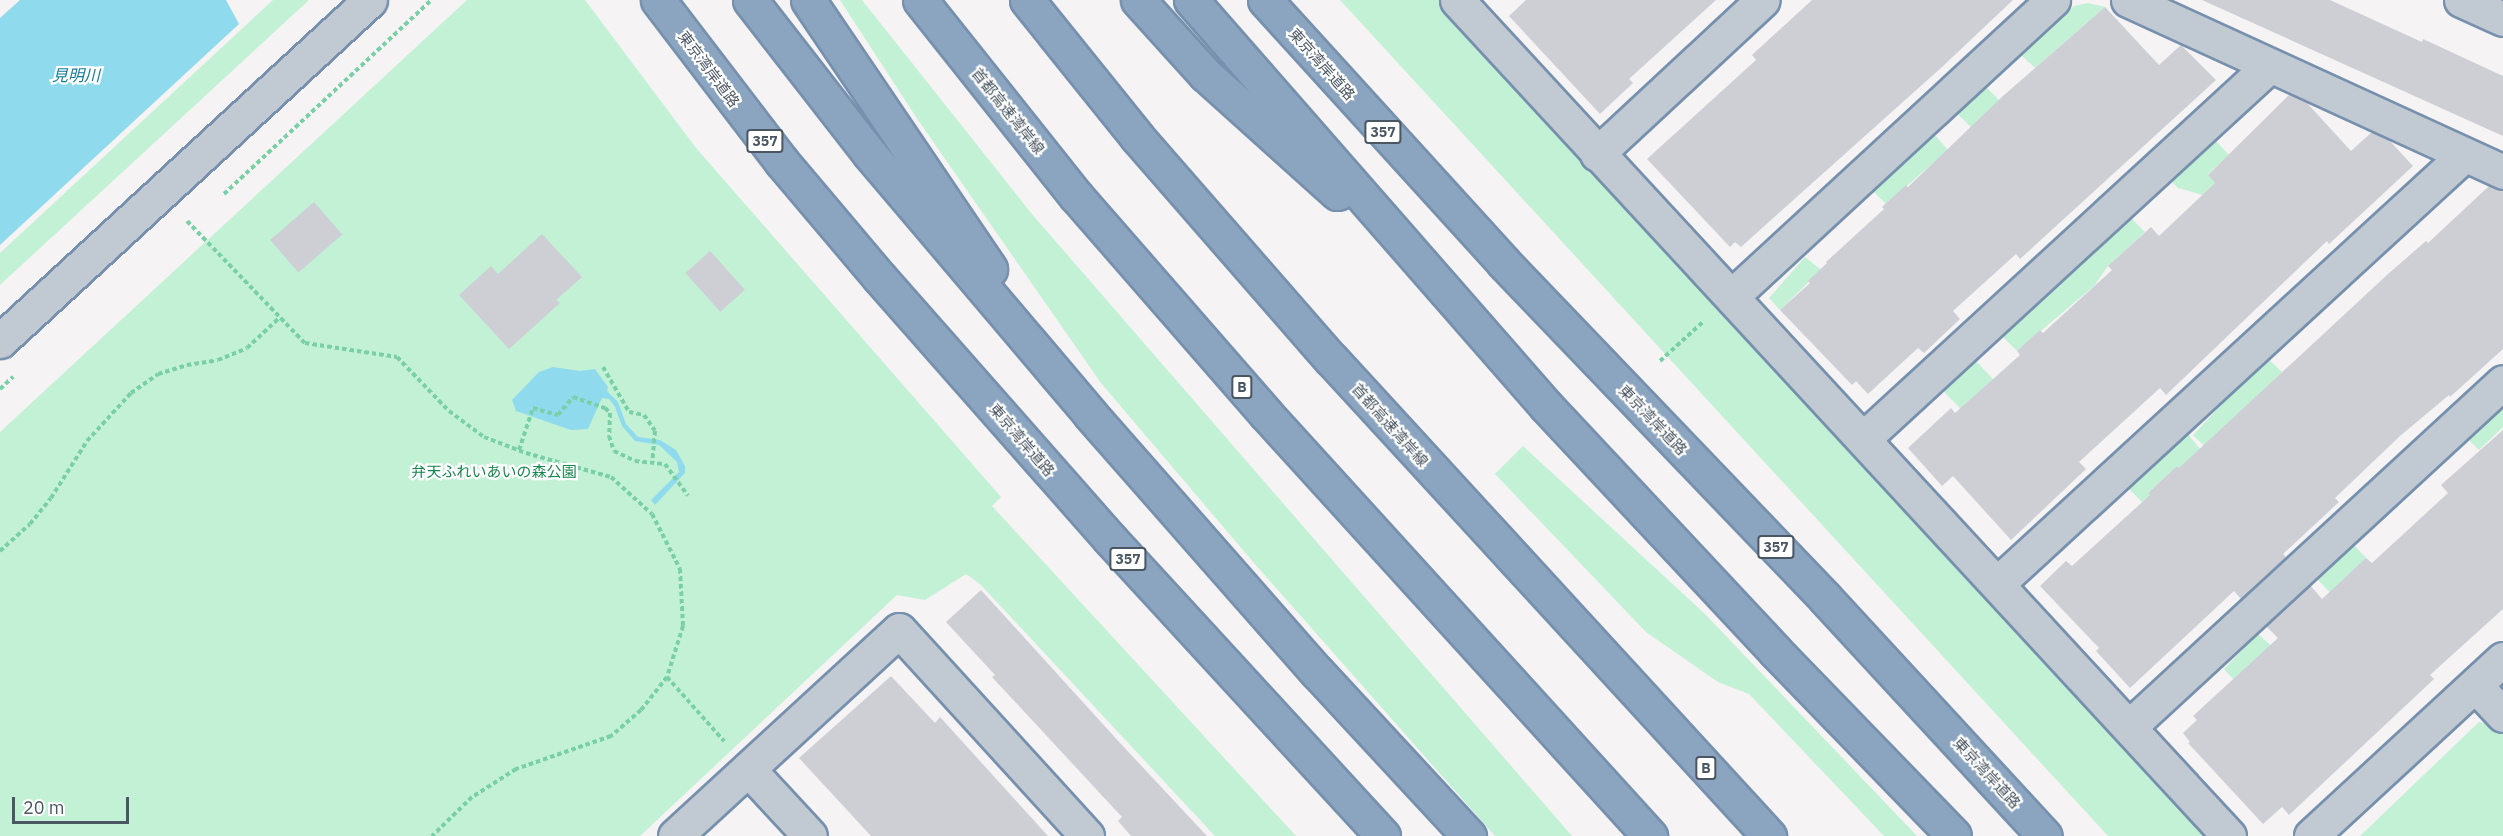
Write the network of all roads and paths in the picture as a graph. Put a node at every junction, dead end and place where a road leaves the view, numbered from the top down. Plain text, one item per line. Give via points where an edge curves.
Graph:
1 (370, 0) edge
2 (431, 0) edge
3 (658, 0) edge
4 (750, 0) edge
5 (808, 0) edge
6 (920, 0) edge
7 (1027, 0) edge
8 (1138, 0) edge
9 (1191, 0) edge
10 (1265, 0) edge
11 (1763, 0) edge
12 (2053, 0) edge
13 (2128, 0) edge
14 (2461, 0) edge
15 (1467, 3) edge
16 (2503, 19) edge
17 (2269, 66) junction
18 (1597, 154) junction
19 (2464, 155) junction
20 (2503, 172) edge
21 (224, 194) dead end
22 (187, 220) dead end
23 (1420, 265) junction
24 (1732, 296) junction
25 (280, 317) junction
26 (1684, 339) dead end
27 (0, 341) edge
28 (1660, 361) dead end
29 (603, 367) dead end
30 (2503, 382) edge
31 (1090, 414) junction
32 (1863, 439) junction
33 (519, 450) junction
34 (652, 463) junction
35 (688, 496) dead end
36 (0, 551) edge
37 (1998, 583) junction
38 (2503, 659) edge
39 (667, 677) junction
40 (2475, 685) junction
41 (2503, 715) edge
42 (2130, 726) junction
43 (748, 769) junction
44 (432, 836) edge
45 (675, 836) edge
46 (810, 836) edge
47 (1087, 836) edge
48 (1383, 836) edge
49 (1469, 836) edge
50 (1650, 836) edge
51 (1768, 836) edge
52 (1954, 836) edge
53 (2045, 836) edge
54 (2229, 836) edge
55 (2311, 836) edge

1 - 27 street
2 - 21 path
3 - 48 highway, 東京湾岸道路 / 357 via 730,98 879,277 1109,538
4 - 31 highway via 877,162
5 - 31 highway
6 - 50 highway, 首都高速湾岸線 / B via 1076,196 1289,440
7 - 51 highway, 首都高速湾岸線 / B via 1137,137 1323,350
8 - 23 highway via 1205,74 1289,153
9 - 23 highway
10 - 53 highway, 東京湾岸道路 / 357 via 1503,262 1825,598
11 - 18 street
12 - 24 street
13 - 17 street
14 - 16 street
15 - 18 street
17 - 19 street
17 - 32 street
18 - 24 street
19 - 20 street
19 - 37 street
22 - 25 path
23 - 52 highway via 1660,530
24 - 32 street
25 - 33 path via 306,343 397,357 449,411 484,436
25 - 36 path via 247,348 218,360 187,364 158,374 131,393 87,441 30,524
26 - 28 path
29 - 34 path via 629,412 644,415 655,431
30 - 42 street
31 - 49 highway via 1317,672
32 - 37 street
33 - 34 path via 533,408 558,415 573,397 610,413 609,436 614,451 635,461
33 - 39 path via 610,477 652,514 680,569 683,626
34 - 35 path via 665,465
37 - 42 street
38 - 40 street
39 - 43 path
39 - 44 path via 641,710 611,736 516,769 472,797
40 - 41 street
40 - 55 street
42 - 54 street
43 - 45 street
43 - 46 street
43 - 47 street via 899,630

